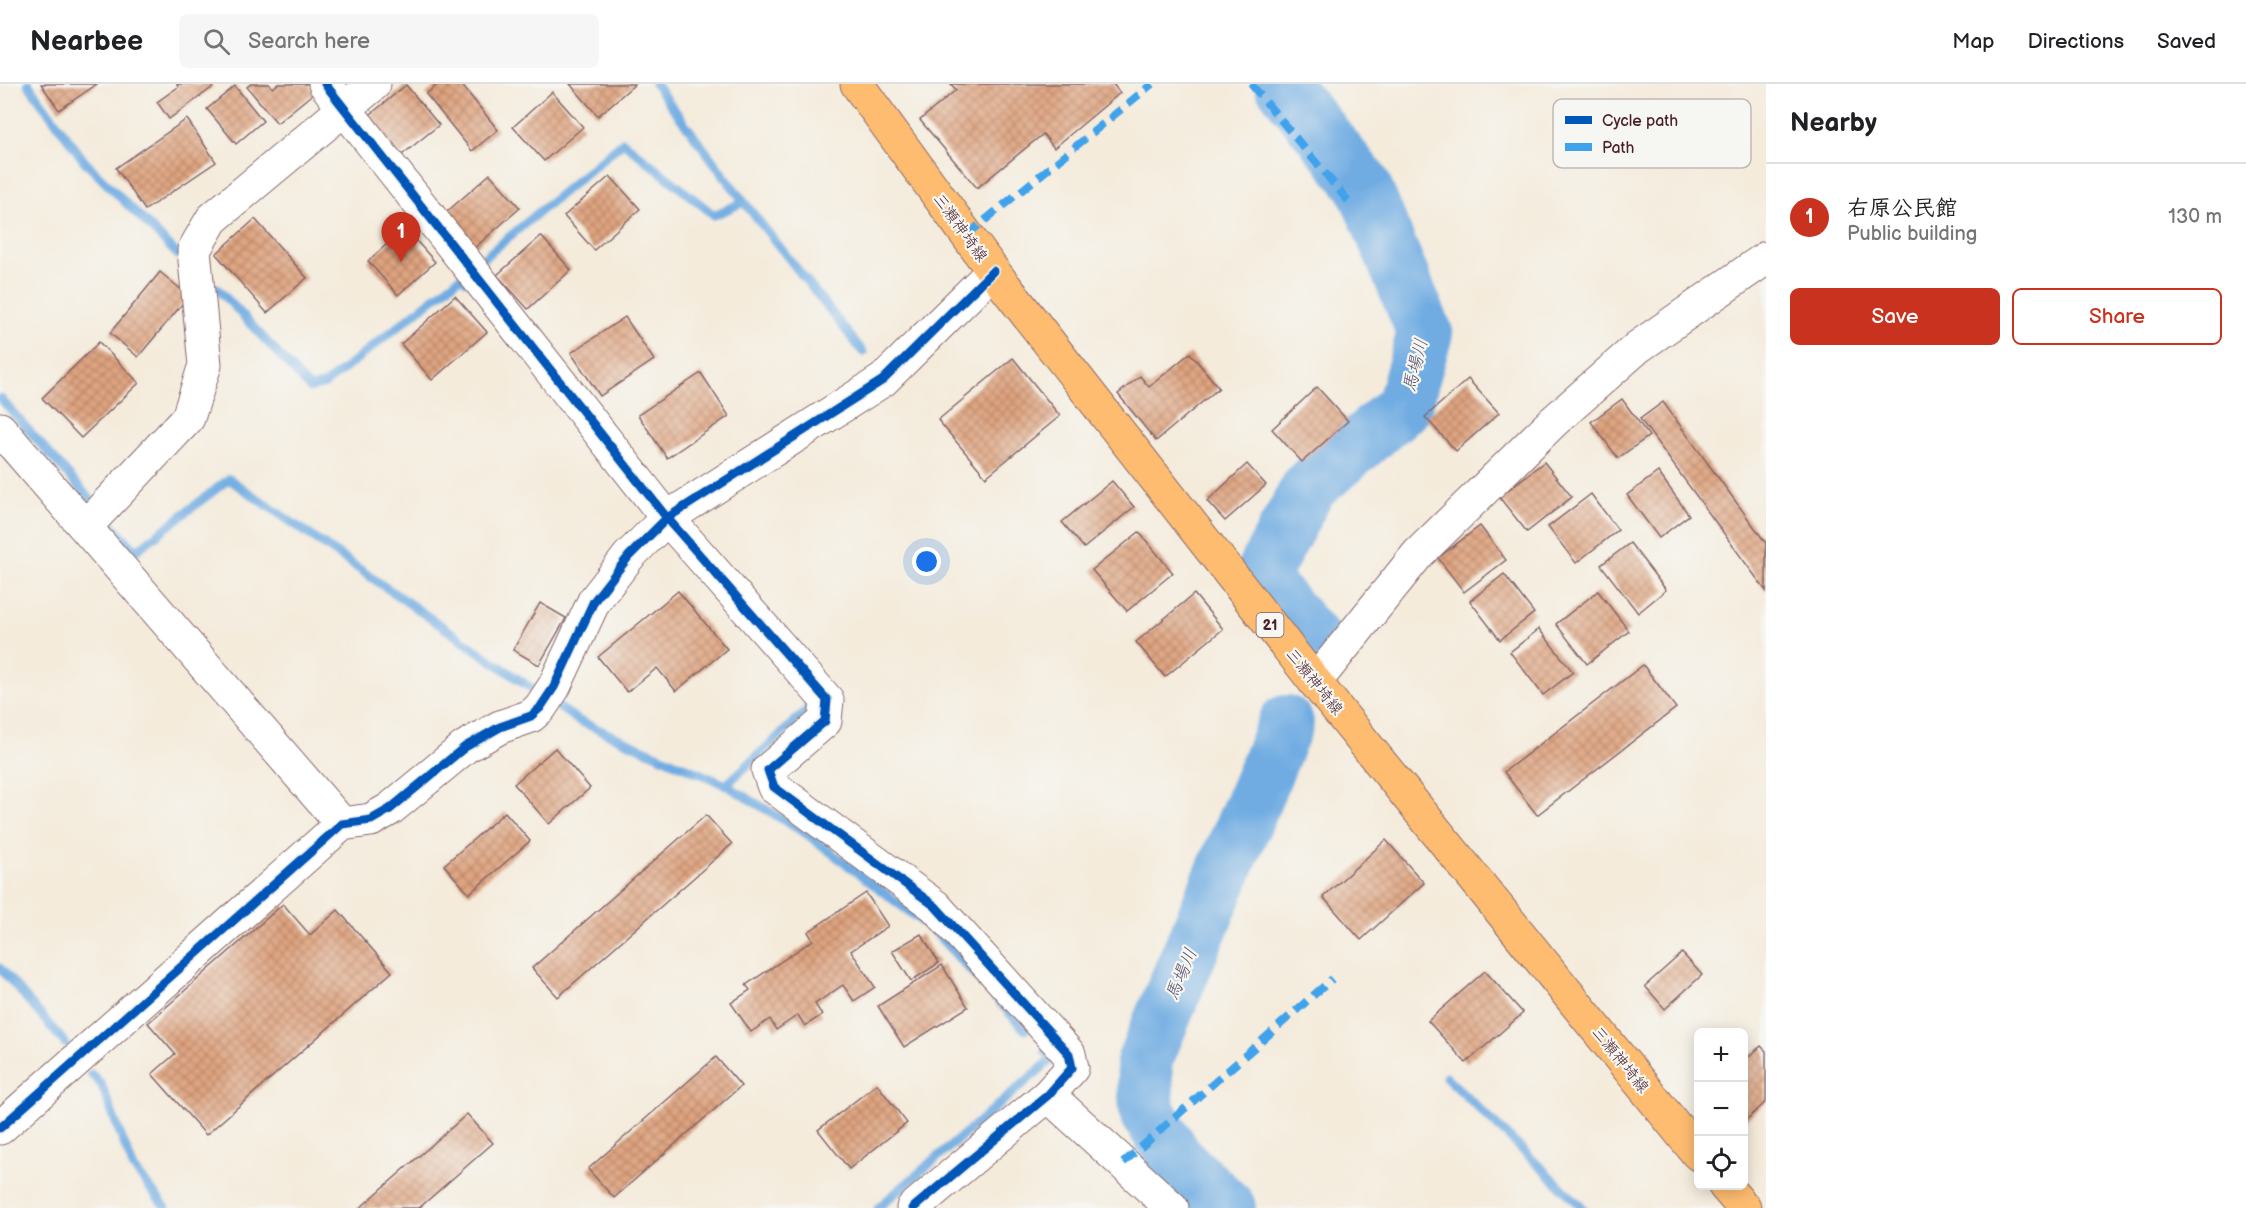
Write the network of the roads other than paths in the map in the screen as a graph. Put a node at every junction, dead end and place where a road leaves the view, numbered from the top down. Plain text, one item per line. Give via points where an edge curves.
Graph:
1 (374, 84) edge
2 (857, 84) edge
3 (335, 97) edge
4 (1766, 258) edge
5 (993, 271) junction
6 (0, 429) edge
7 (667, 518) junction
8 (86, 526) junction
9 (1315, 682) junction
10 (342, 824) junction
11 (1048, 1095) junction
12 (0, 1128) edge
13 (1694, 1149) edge
14 (1729, 1190) edge
15 (913, 1208) edge
16 (1172, 1208) edge
17 (1744, 1208) edge

1 - 3 street
2 - 5 main road, 三瀬神埼線 / 21
3 - 7 street
3 - 8 street via 212,219 194,250 205,365 188,418
4 - 9 street via 1638,347 1553,422 1418,554
5 - 7 street via 883,380
5 - 9 main road, 三瀬神埼線 / 21
6 - 8 street
7 - 10 street via 629,556 594,602 547,697 531,716 500,727 465,747 371,820
7 - 11 street via 827,700 825,722 768,770 774,788 934,906 1069,1054 1072,1068
8 - 10 street
9 - 13 main road, 三瀬神埼線 / 21
10 - 12 street
11 - 15 street
11 - 16 street
14 - 17 main road

